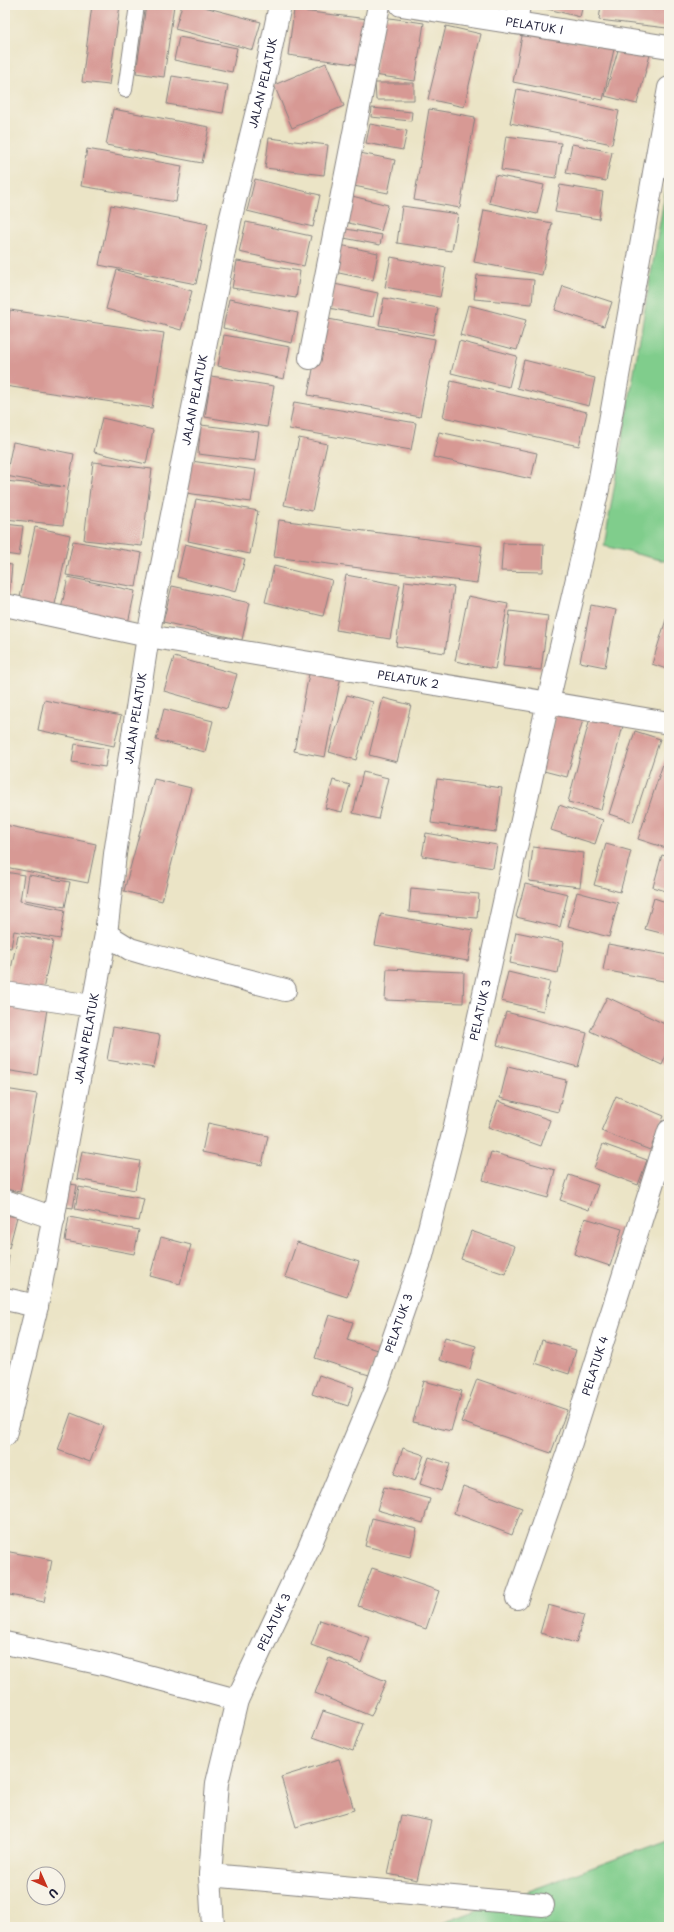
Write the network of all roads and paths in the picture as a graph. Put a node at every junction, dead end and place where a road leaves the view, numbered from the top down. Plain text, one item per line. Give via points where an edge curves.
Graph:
1 (137, 5) edge
2 (280, 5) edge
3 (379, 5) edge
4 (401, 5) edge
5 (517, 14) edge
6 (669, 47) edge
7 (669, 88) edge
8 (125, 90) dead end
9 (310, 358) dead end
10 (5, 605) edge
11 (148, 636) junction
12 (548, 702) junction
13 (669, 723) edge
14 (106, 934) junction
15 (285, 990) dead end
16 (5, 993) edge
17 (92, 1006) junction
18 (669, 1131) edge
19 (5, 1201) edge
20 (54, 1218) junction
21 (5, 1299) edge
22 (37, 1306) junction
23 (5, 1435) edge
24 (516, 1598) dead end
25 (5, 1643) edge
26 (237, 1700) junction
27 (210, 1875) junction
28 (543, 1905) dead end
29 (213, 1927) edge

1 - 8 lane
2 - 11 street, JALAN PELATUK via 230,221
3 - 9 street
4 - 5 street, PELATUK I
5 - 6 street, PELATUK I
7 - 12 street, PELATUK 3 via 598,489
10 - 11 street, PELATUK 2
11 - 12 street, PELATUK 2
11 - 14 street, JALAN PELATUK via 116,847
12 - 13 street, PELATUK 2
12 - 26 street, PELATUK 3 via 454,1130 422,1256 376,1389 308,1550
14 - 15 street via 130,949
14 - 17 street, JALAN PELATUK
16 - 17 street
17 - 20 street, JALAN PELATUK
18 - 24 street, PELATUK 4 via 567,1455
19 - 20 street
20 - 22 street, JALAN PELATUK
21 - 22 street
22 - 23 street, JALAN PELATUK
25 - 26 street via 103,1664
26 - 27 street, PELATUK 3 via 217,1783
27 - 28 street
27 - 29 street, PELATUK 3

